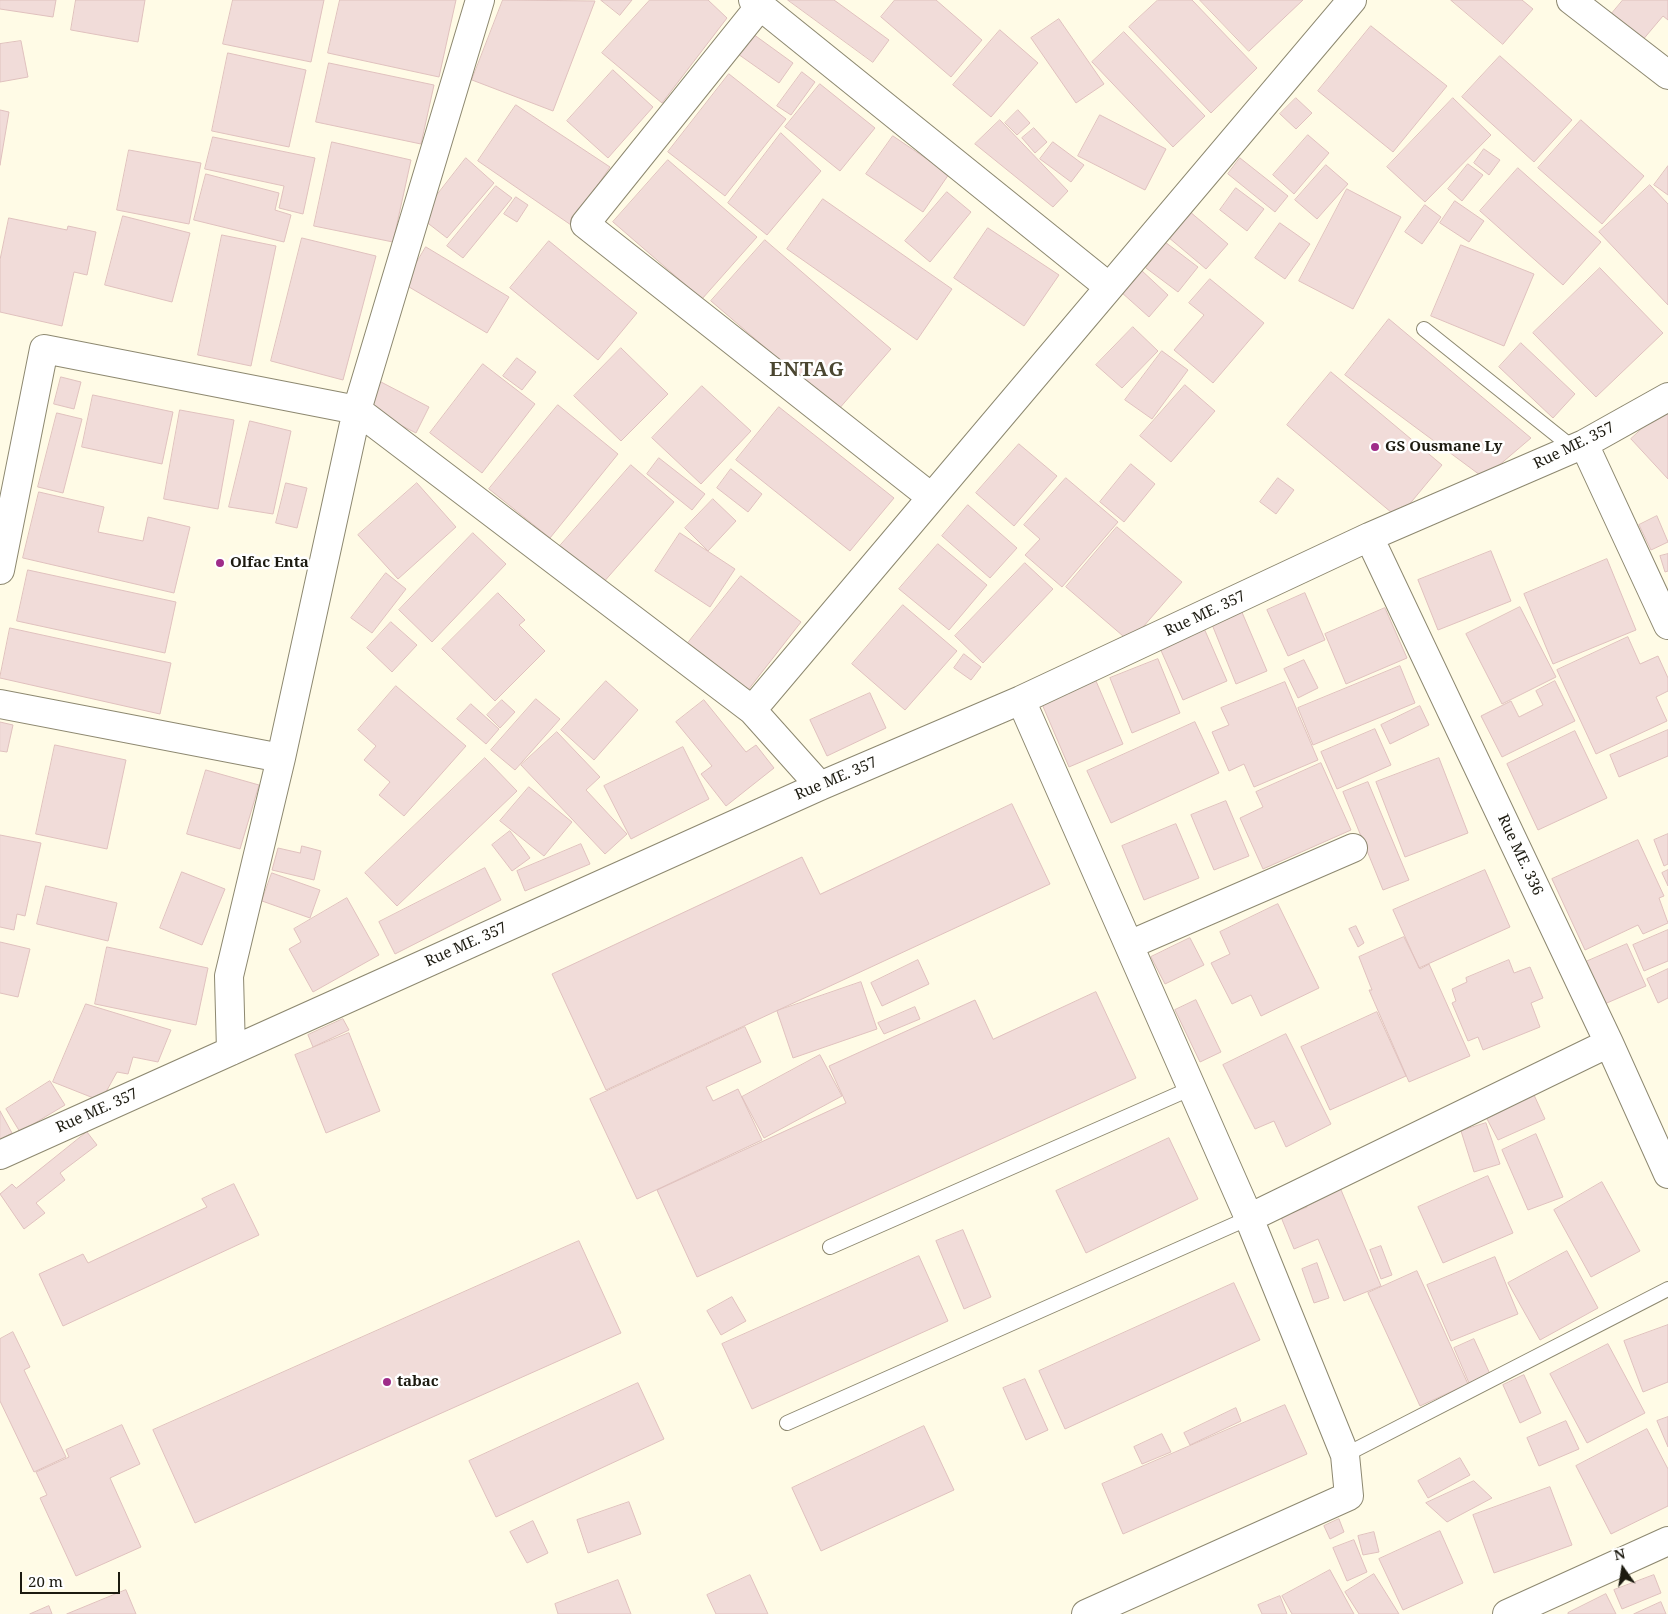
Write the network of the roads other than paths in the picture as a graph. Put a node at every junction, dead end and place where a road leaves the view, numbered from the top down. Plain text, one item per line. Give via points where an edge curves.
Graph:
1 (480, 0) edge
2 (1352, 0) edge
3 (1571, 0) edge
4 (757, 3) edge
5 (1668, 75) edge
6 (1109, 287) junction
7 (1424, 329) dead end
8 (1668, 397) edge
9 (357, 410) junction
10 (1578, 446) junction
11 (931, 497) junction
12 (1370, 537) junction
13 (0, 570) edge
14 (1668, 625) edge
15 (1021, 700) junction
16 (0, 704) edge
17 (752, 710) junction
18 (281, 758) junction
19 (820, 786) junction
20 (1353, 848) dead end
21 (1129, 945) junction
22 (1609, 1043) junction
23 (231, 1051) junction
24 (1192, 1088) junction
25 (0, 1155) edge
26 (1668, 1174) edge
27 (1249, 1218) junction
28 (830, 1247) dead end
29 (1668, 1289) edge
30 (787, 1423) dead end
31 (1345, 1455) junction
32 (1668, 1541) edge
33 (1086, 1614) edge
34 (1507, 1614) edge

1 - 9 street
2 - 6 street
3 - 5 street
4 - 6 street
4 - 11 street via 585,224
6 - 11 street
7 - 10 lane
8 - 10 street, Rue ME. 357
9 - 13 street via 44,348
9 - 17 street
9 - 18 street
10 - 12 street, Rue ME. 357
10 - 14 street
11 - 17 street
12 - 15 street, Rue ME. 357
12 - 22 street, Rue ME. 336
15 - 19 street, Rue ME. 357
15 - 21 street
16 - 18 street
17 - 19 street
18 - 23 street via 229,976
19 - 23 street, Rue ME. 357
20 - 21 street
21 - 24 street
22 - 26 street, Rue ME. 336
22 - 27 street
23 - 25 street, Rue ME. 357
24 - 27 street
24 - 28 lane
27 - 30 lane
27 - 31 street
29 - 31 lane
31 - 33 street via 1348,1496
32 - 34 street

